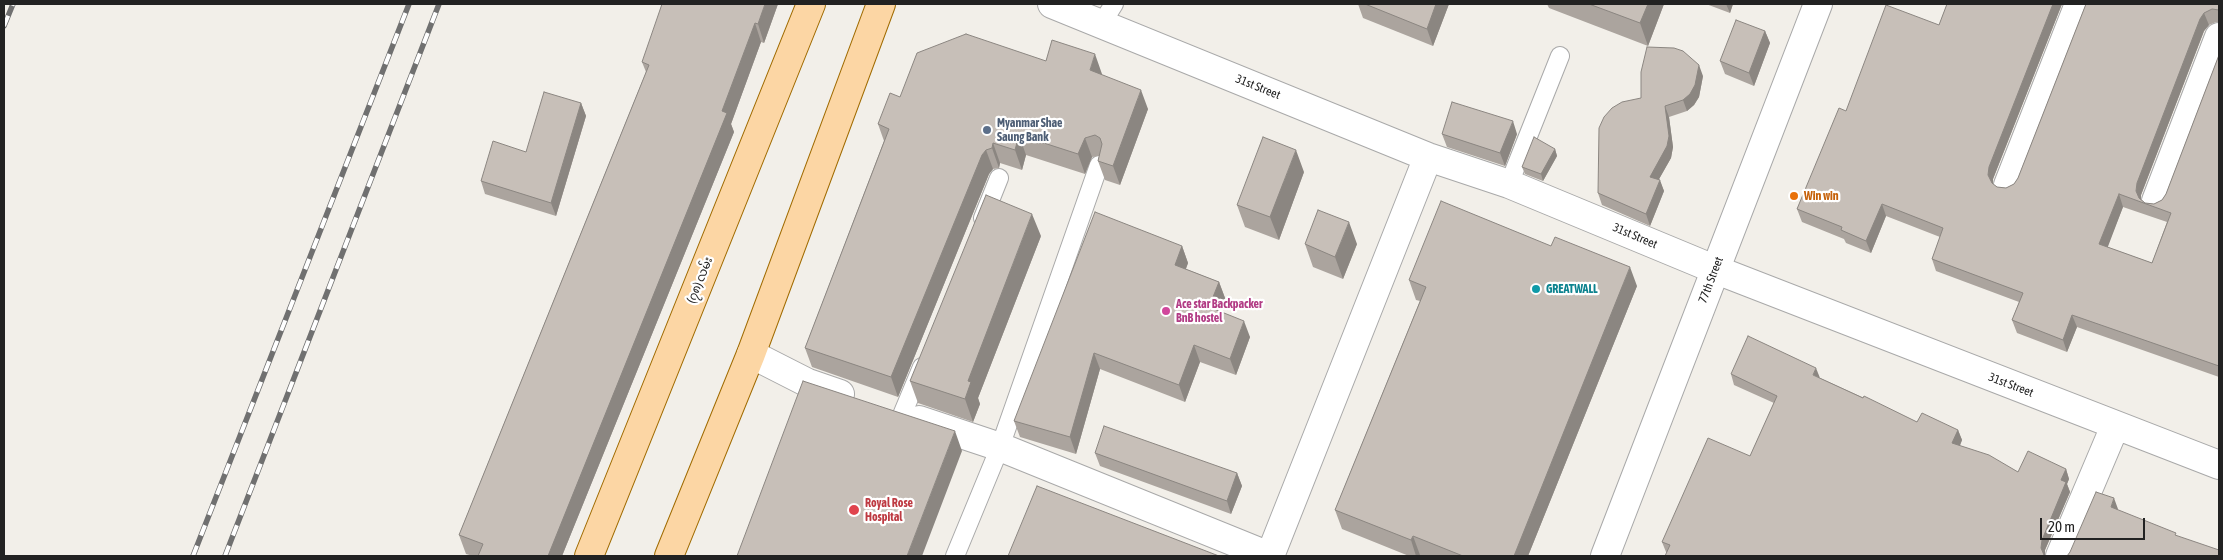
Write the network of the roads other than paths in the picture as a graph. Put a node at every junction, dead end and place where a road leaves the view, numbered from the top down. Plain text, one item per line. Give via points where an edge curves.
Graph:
1 (810, 4) edge
2 (881, 4) edge
3 (1052, 4) edge
4 (1818, 4) edge
5 (2079, 4) edge
6 (1108, 13) edge
7 (2219, 37) edge
8 (1560, 56) dead end
9 (1428, 157) junction
10 (1099, 165) edge
11 (999, 178) dead end
12 (1509, 184) junction
13 (2008, 184) dead end
14 (2156, 201) edge
15 (977, 233) edge
16 (1714, 270) junction
17 (928, 351) edge
18 (751, 354) junction
19 (902, 415) junction
20 (2115, 426) junction
21 (1000, 447) junction
22 (2219, 465) edge
23 (589, 556) edge
24 (669, 556) edge
25 (955, 556) edge
26 (1269, 556) edge
27 (1605, 556) edge
28 (2060, 556) edge

1 - 23 main road, (၇၈) လမ်း
2 - 18 main road
3 - 6 street, 31st Street
4 - 16 street, 77th Street
5 - 13 street
6 - 9 street, 31st Street
7 - 14 street
8 - 12 lane
9 - 12 street, 31st Street
9 - 26 street
10 - 21 lane
11 - 15 lane
12 - 16 street, 31st Street
16 - 20 street, 31st Street
16 - 27 street, 77th Street
17 - 19 lane
18 - 19 street via 808,383
18 - 24 main road
19 - 21 street
20 - 22 street, 31st Street
20 - 28 street
21 - 25 lane
21 - 26 street

